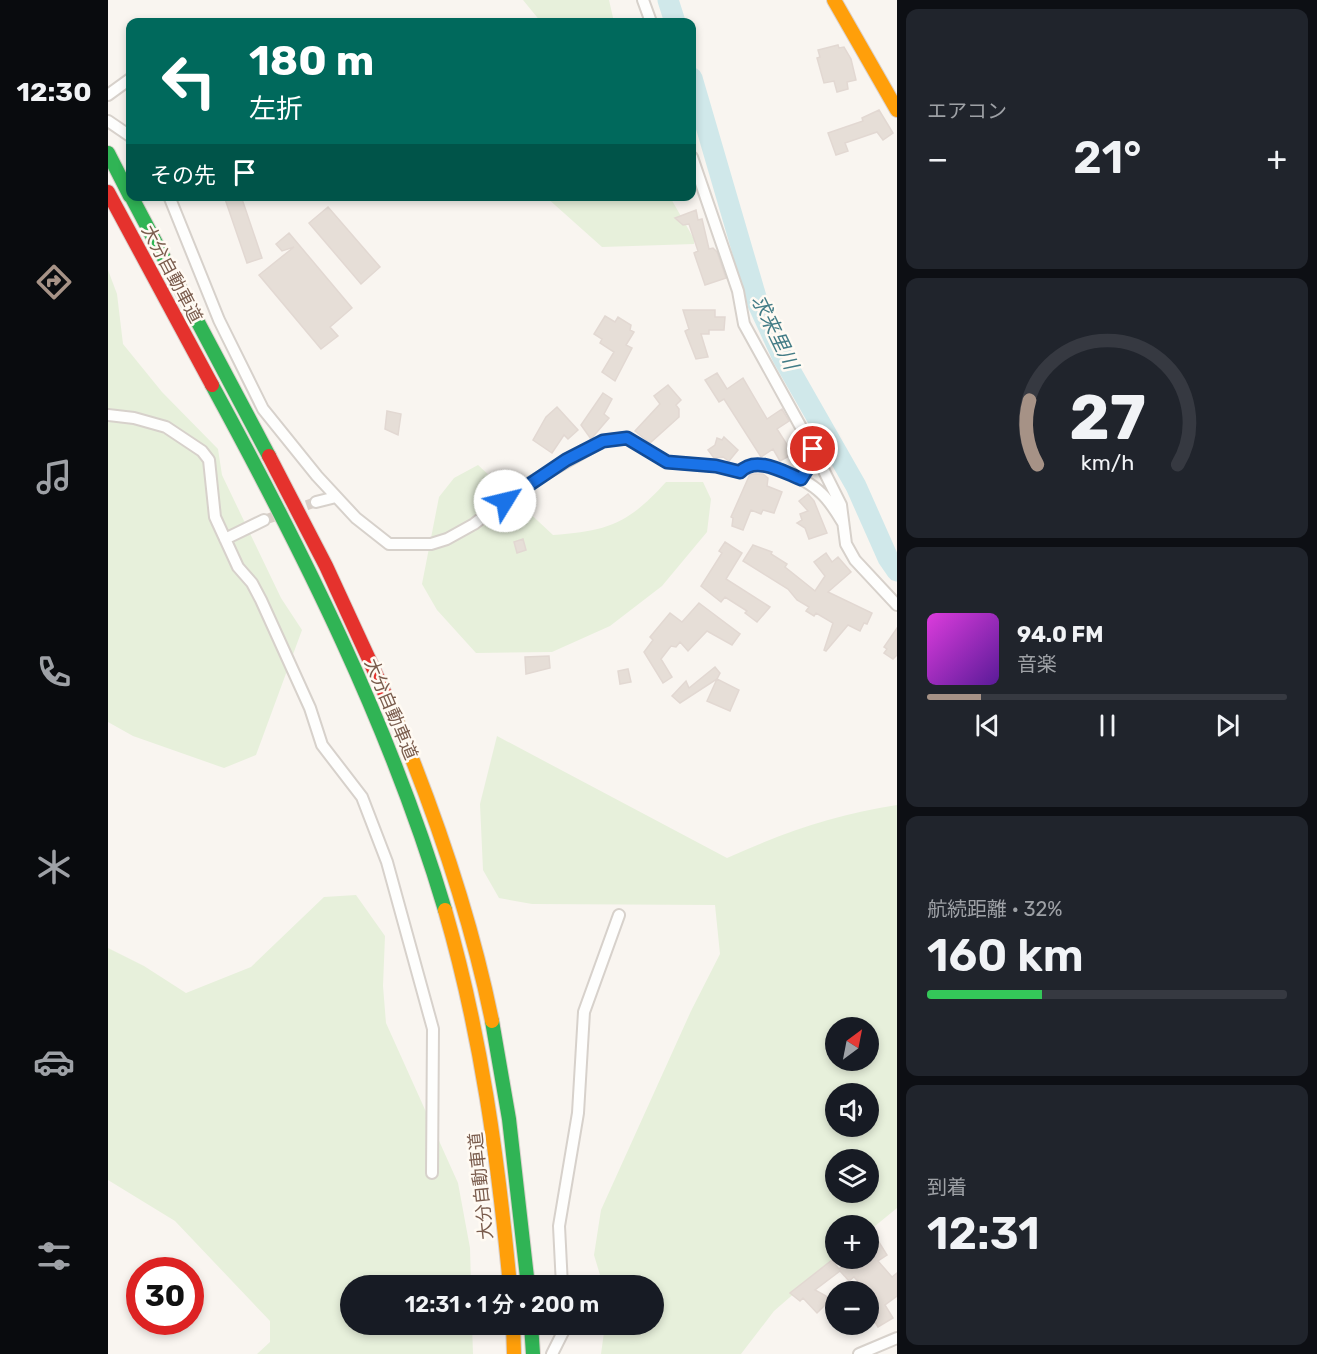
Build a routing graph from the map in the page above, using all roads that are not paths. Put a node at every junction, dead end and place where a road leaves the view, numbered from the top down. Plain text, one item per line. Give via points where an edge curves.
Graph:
1 (643, 0) edge
2 (834, 0) edge
3 (650, 18) edge
4 (126, 82) edge
5 (108, 95) edge
6 (897, 110) edge
7 (108, 121) edge
8 (126, 133) edge
9 (108, 153) edge
10 (696, 169) edge
11 (126, 188) edge
12 (108, 192) edge
13 (133, 201) edge
14 (171, 201) edge
15 (108, 415) edge
16 (813, 449) junction
17 (801, 479) junction
18 (336, 497) junction
19 (316, 502) tunnel mouth
20 (264, 520) tunnel mouth
21 (843, 523) junction
22 (225, 539) junction
23 (897, 606) edge
24 (619, 915) dead end
25 (432, 1173) dead end
26 (509, 1275) edge
27 (527, 1275) edge
28 (561, 1275) edge
29 (513, 1335) edge
30 (531, 1335) edge
31 (562, 1335) edge
32 (897, 1338) edge
33 (863, 1353) edge
34 (514, 1354) edge
35 (532, 1354) edge
36 (552, 1354) edge

1 - 3 street
2 - 6 main road
4 - 5 street
7 - 8 street
9 - 11 main road, 大分自動車道
10 - 16 street via 738,291 744,324
12 - 26 main road, 大分自動車道 via 329,610 396,766 438,888 474,1025 490,1111
13 - 27 main road, 大分自動車道 via 345,602 413,758 457,884 493,1023 519,1186
14 - 18 street via 219,320 263,409
15 - 22 street via 166,427 201,451 209,460 215,517
16 - 17 street via 813,460
16 - 21 street via 842,505
17 - 18 street via 759,464 746,466 740,472 667,462 627,438 603,441 519,489 474,524 430,544 389,544
17 - 21 street via 820,492
18 - 19 street
20 - 22 street
21 - 23 street via 846,544 855,560
22 - 25 street via 238,567 261,600 310,708 322,745 362,797 387,862 433,1029
24 - 28 street via 584,1012 578,1113 558,1226
29 - 34 main road
30 - 35 main road
31 - 36 street
32 - 33 street

